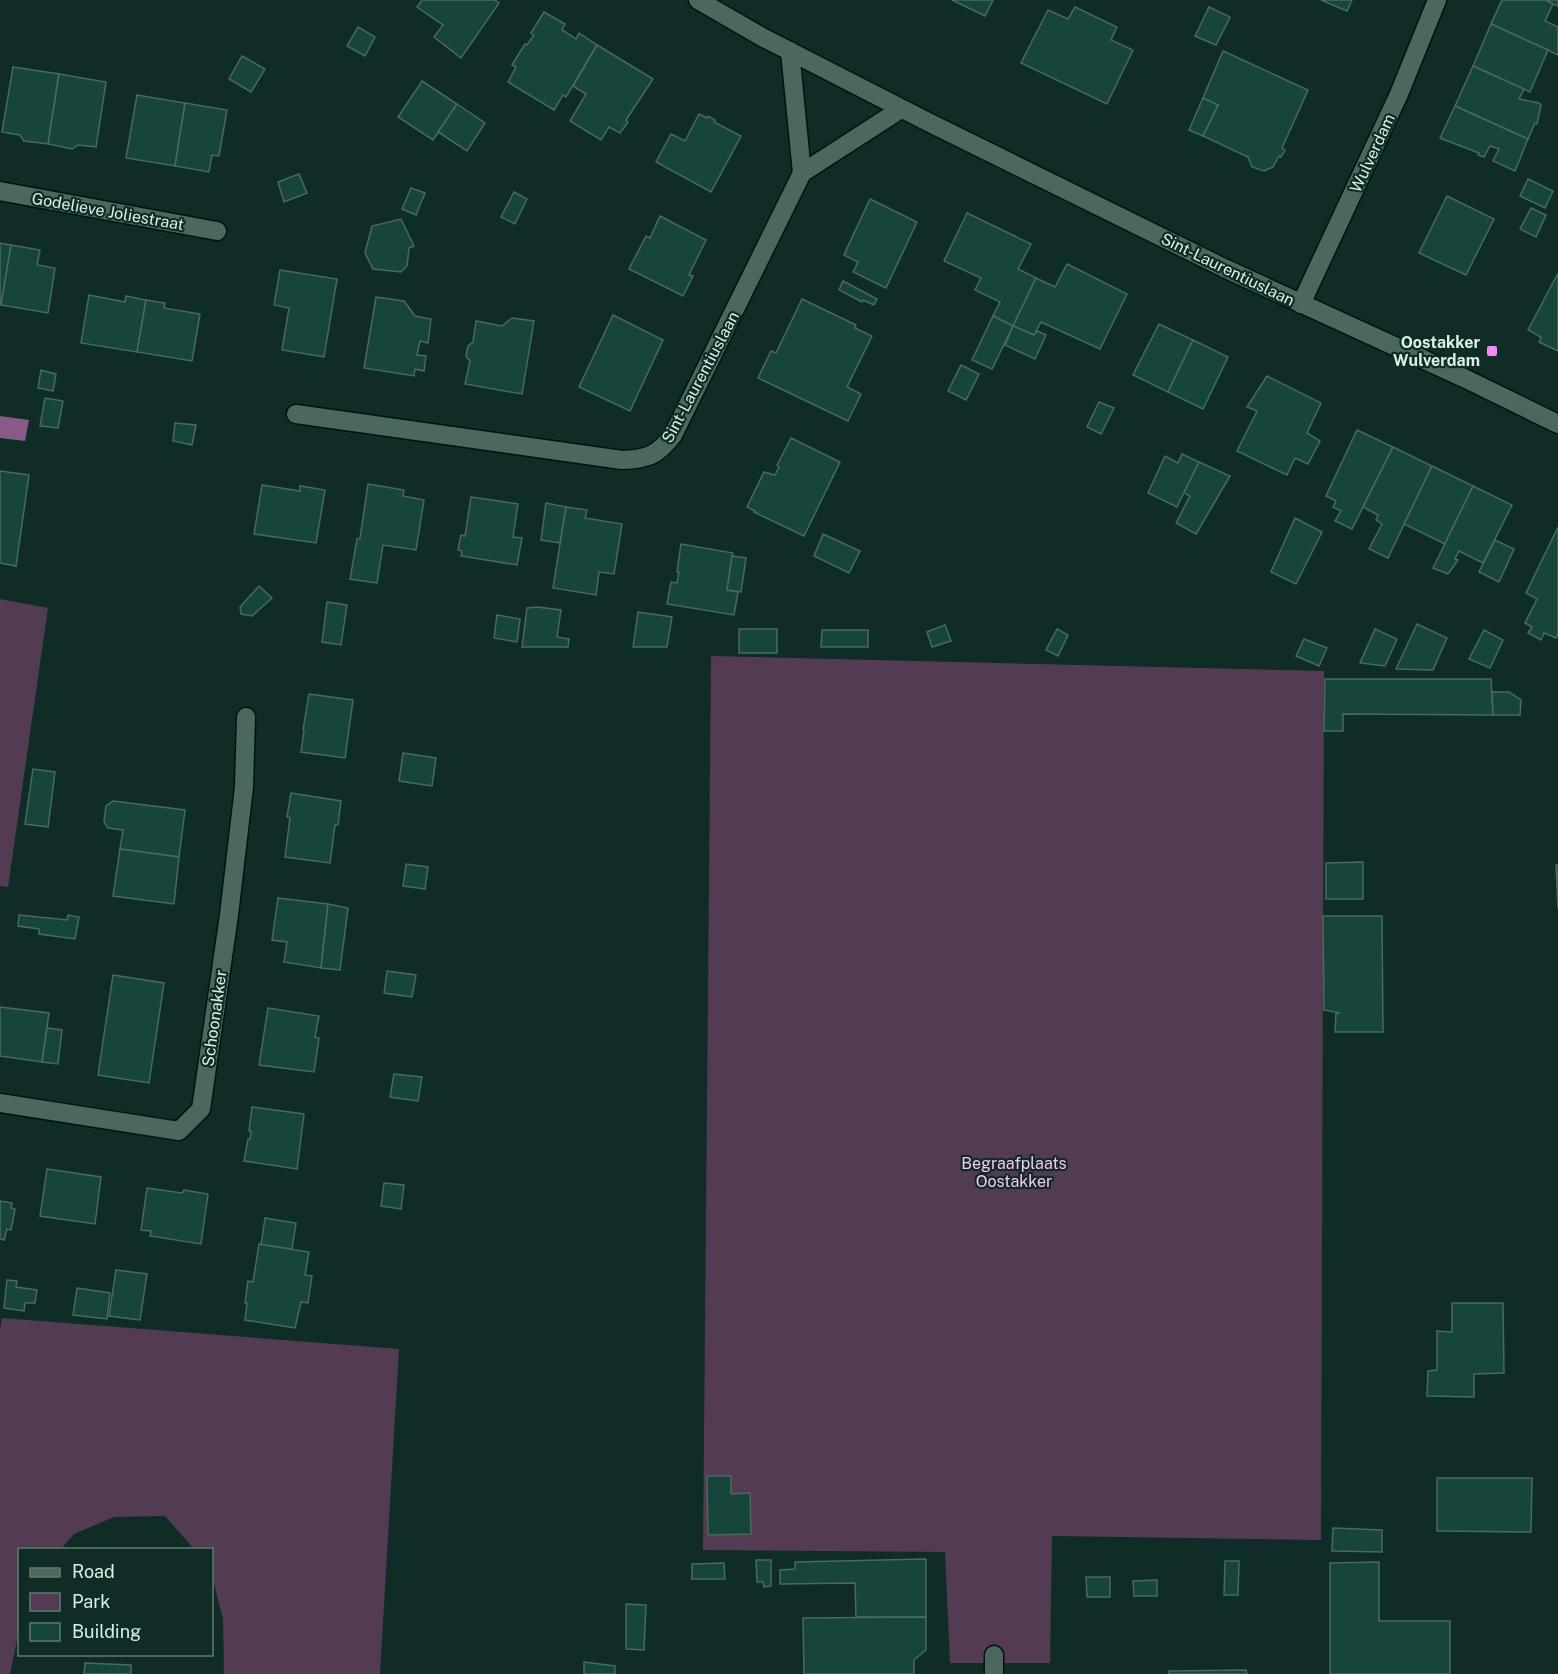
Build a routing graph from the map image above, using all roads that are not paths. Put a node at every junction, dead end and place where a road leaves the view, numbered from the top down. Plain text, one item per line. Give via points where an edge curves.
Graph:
1 (698, 0) edge
2 (1437, 0) edge
3 (790, 51) junction
4 (902, 108) junction
5 (802, 173) junction
6 (0, 192) edge
7 (217, 231) dead end
8 (1301, 304) junction
9 (296, 414) dead end
10 (1558, 424) edge
11 (246, 717) dead end
12 (0, 1103) edge
13 (994, 1655) dead end
14 (994, 1674) edge

1 - 3 street, Sint-Laurentiuslaan
2 - 8 street, Wulverdam via 1399,94
3 - 4 street, Sint-Laurentiuslaan
3 - 5 street
4 - 5 street
4 - 8 street, Sint-Laurentiuslaan
5 - 9 street, Sint-Laurentiuslaan via 673,435 663,448 644,459 622,460
6 - 7 street, Godelieve Joliestraat
8 - 10 street, Sint-Laurentiuslaan
11 - 12 street, Schoonakker via 244,787 201,1108 179,1131
13 - 14 street

